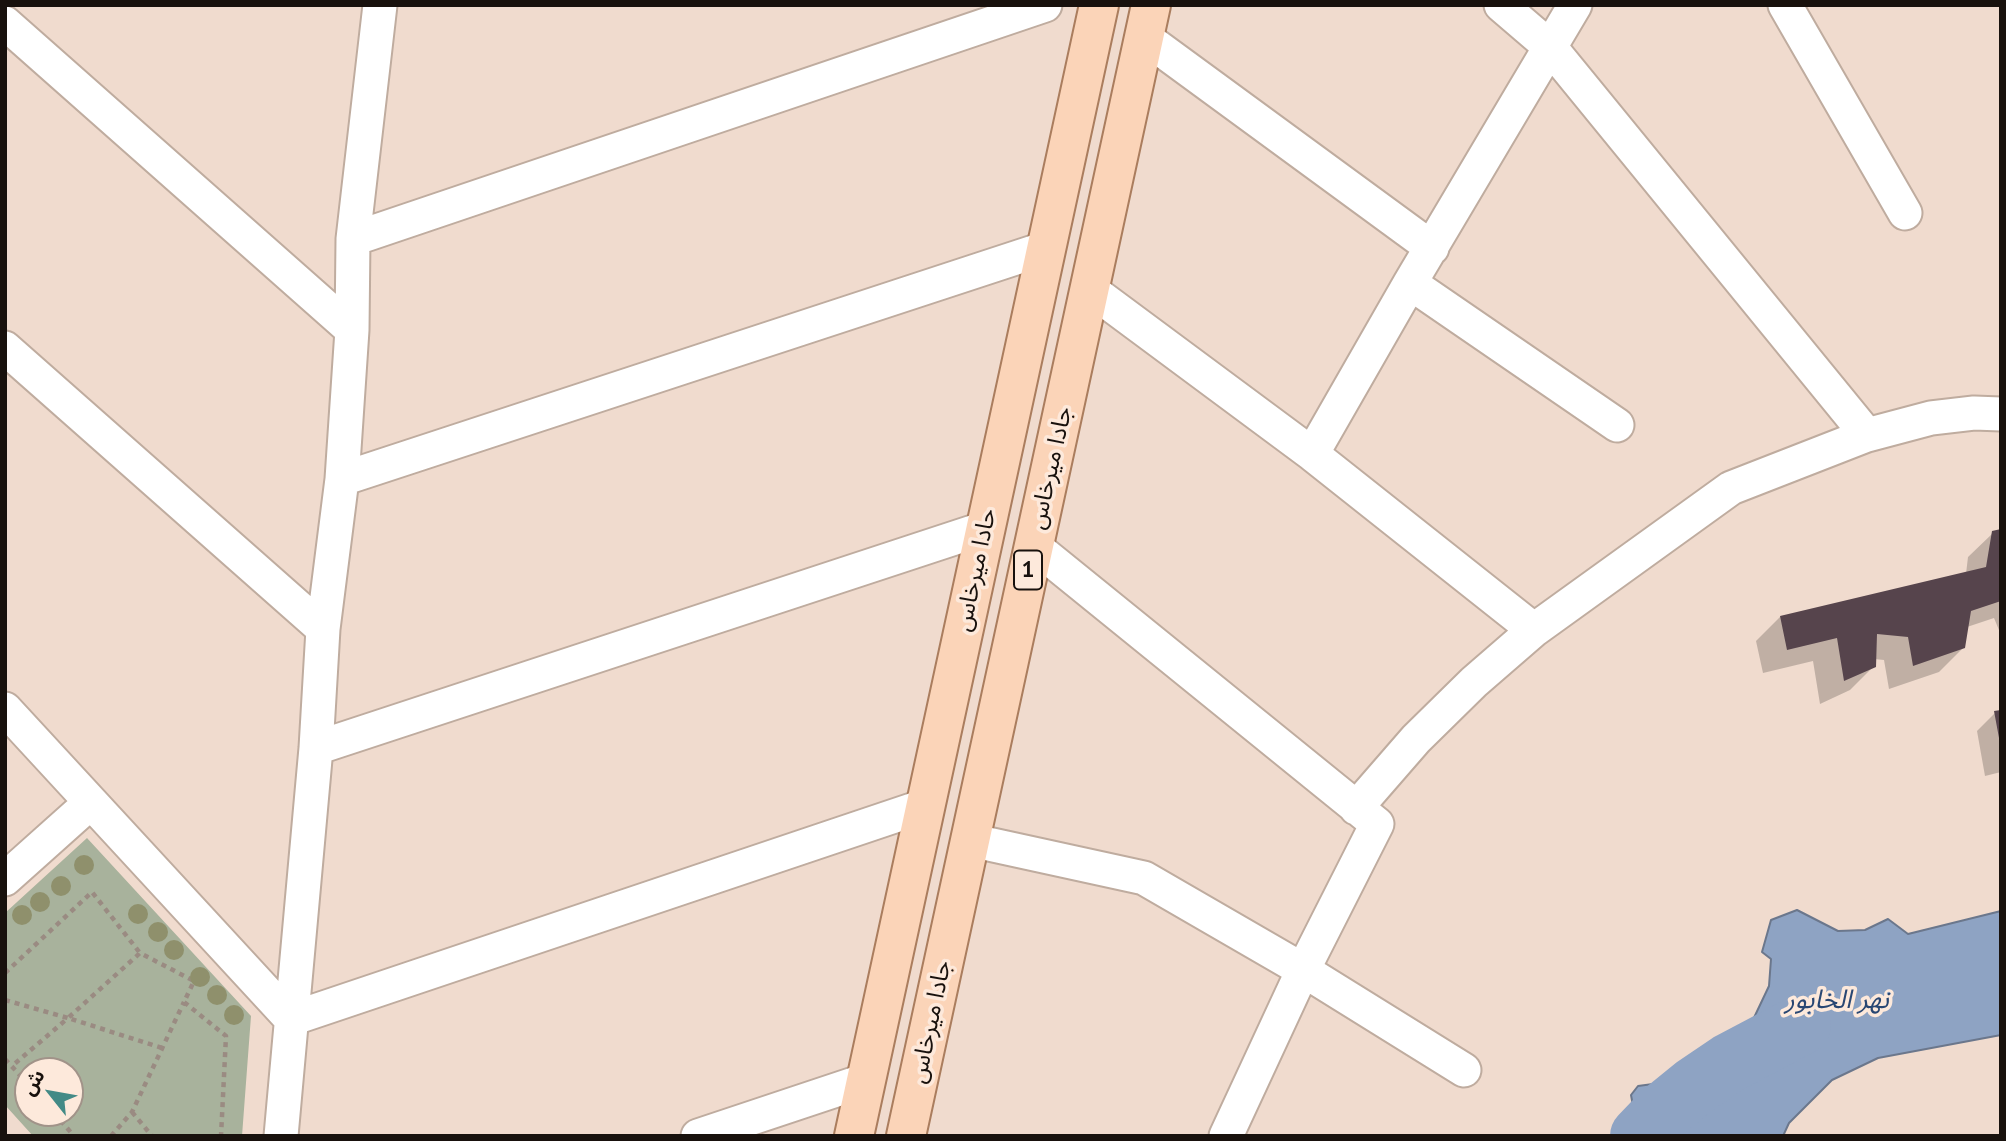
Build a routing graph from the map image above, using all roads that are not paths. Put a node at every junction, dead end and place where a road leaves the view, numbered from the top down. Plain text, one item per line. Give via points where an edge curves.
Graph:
1 (380, 5) edge
2 (1045, 5) edge
3 (1099, 5) edge
4 (1501, 5) edge
5 (1575, 5) edge
6 (1785, 5) edge
7 (1147, 21) edge
8 (5, 23) edge
9 (1550, 47) junction
10 (1905, 213) dead end
11 (353, 239) junction
12 (1046, 248) junction
13 (1432, 248) junction
14 (1410, 283) junction
15 (1091, 289) junction
16 (352, 330) junction
17 (5, 348) edge
18 (2001, 414) edge
19 (1617, 425) dead end
20 (1867, 435) junction
21 (1312, 454) junction
22 (342, 479) junction
23 (985, 528) junction
24 (1034, 546) junction
25 (323, 629) junction
26 (1534, 630) junction
27 (5, 709) edge
28 (316, 748) junction
29 (90, 803) junction
30 (924, 806) junction
31 (1356, 808) junction
32 (970, 840) junction
33 (5, 879) edge
34 (1303, 971) junction
35 (290, 1019) junction
36 (1464, 1070) dead end
37 (866, 1080) junction
38 (281, 1136) edge
39 (698, 1136) edge
40 (854, 1136) edge
41 (906, 1136) edge
42 (1226, 1136) edge

1 - 11 street
2 - 11 street
3 - 12 main road, حادا ميرخاس
4 - 9 street
5 - 9 street
6 - 10 street
7 - 13 street
7 - 15 main road, جادا ميرخاس / 1
8 - 16 street
9 - 13 street
9 - 20 street
11 - 16 street
12 - 22 street
12 - 23 main road, حادا ميرخاس
13 - 14 street
14 - 19 street
14 - 21 street
15 - 21 street
15 - 24 main road, جادا ميرخاس / 1
16 - 22 street
17 - 25 street
18 - 20 street via 1931,418
20 - 26 street via 1731,488
21 - 26 street
22 - 25 street
23 - 28 street
23 - 30 main road, حادا ميرخاس
24 - 31 street
24 - 32 main road, جادا ميرخاس / 1
25 - 28 street
26 - 31 street via 1416,739
27 - 29 street
28 - 35 street
29 - 33 street
29 - 35 street
30 - 35 street
30 - 37 main road, حادا ميرخاس
31 - 34 street via 1377,824
32 - 34 street via 1144,878
32 - 41 main road, جادا ميرخاس / 1
34 - 36 street
34 - 42 street
35 - 38 street
37 - 39 street
37 - 40 main road, حادا ميرخاس

